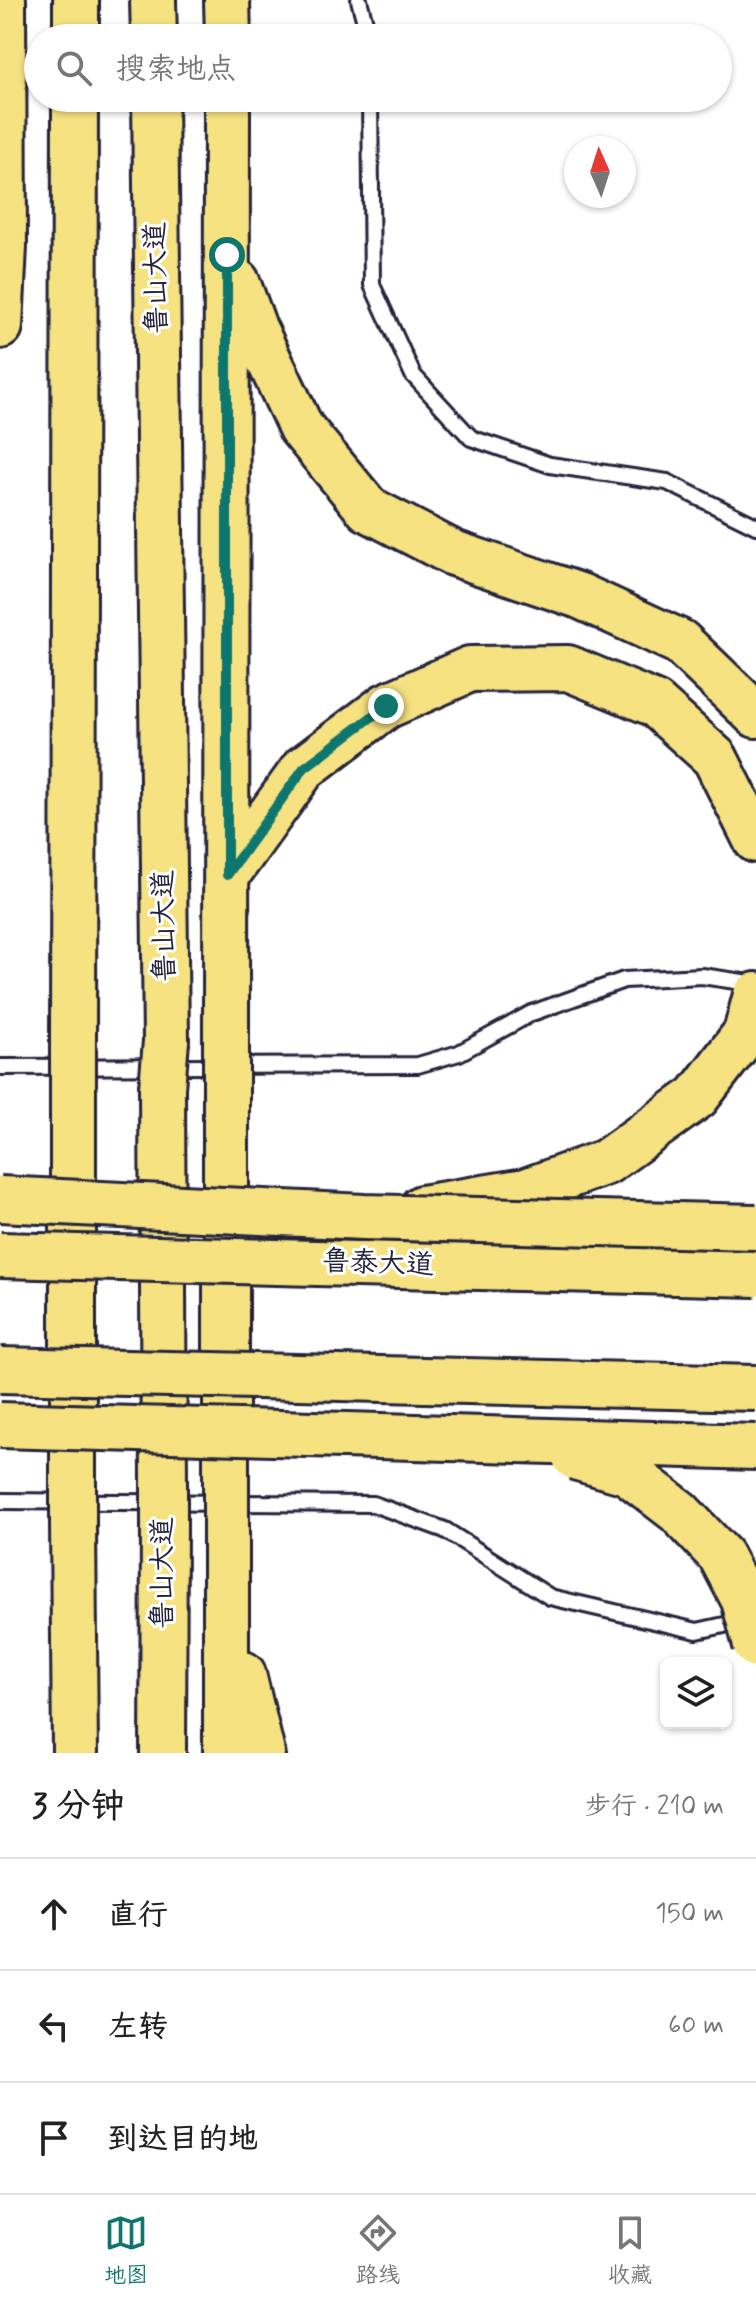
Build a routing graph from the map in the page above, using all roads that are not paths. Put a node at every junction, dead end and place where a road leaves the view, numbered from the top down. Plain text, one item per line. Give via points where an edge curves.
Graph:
1 (3, 0) edge
2 (76, 0) edge
3 (153, 0) edge
4 (227, 0) edge
5 (359, 0) edge
6 (76, 24) edge
7 (154, 24) edge
8 (228, 24) edge
9 (365, 24) edge
10 (75, 112) edge
11 (155, 112) edge
12 (227, 112) edge
13 (370, 112) edge
14 (2, 253) edge
15 (227, 255) junction
16 (0, 326) edge
17 (756, 526) edge
18 (756, 715) edge
19 (756, 840) edge
20 (227, 875) junction
21 (756, 984) edge
22 (756, 995) edge
23 (0, 1067) edge
24 (0, 1199) edge
25 (364, 1217) junction
26 (756, 1227) edge
27 (0, 1255) edge
28 (756, 1274) edge
29 (0, 1370) edge
30 (756, 1388) edge
31 (0, 1425) edge
32 (518, 1440) junction
33 (756, 1447) edge
34 (0, 1501) edge
35 (226, 1601) junction
36 (756, 1618) edge
37 (756, 1645) edge
38 (75, 1753) edge
39 (163, 1753) edge
40 (226, 1753) edge
41 (262, 1753) edge

1 - 14 main road
2 - 6 main road
3 - 7 main road
4 - 8 main road
5 - 9 lane
10 - 38 main road, bridge
11 - 39 main road, 鲁山大道, bridge via 166,1041
12 - 15 main road
13 - 17 lane via 372,285 413,375 471,438 550,465 667,482
14 - 16 main road
15 - 18 main road via 301,428 368,509 453,553 580,596 680,642
15 - 20 main road
19 - 20 main road via 715,758 655,704 568,668 470,669 386,706 304,768
20 - 35 main road, bridge
21 - 23 lane via 702,976 624,980 532,1013 459,1053 418,1065
22 - 25 main road, bridge via 746,1033 697,1097 606,1162 526,1191
24 - 25 main road, bridge
25 - 26 main road, bridge
27 - 28 main road, 鲁泰大道, bridge
29 - 30 main road, bridge
31 - 32 main road, bridge
32 - 33 main road, bridge
32 - 37 main road, bridge via 627,1472 679,1512 721,1556 744,1600
34 - 36 lane via 373,1504 445,1530 550,1597 697,1631
35 - 40 main road
35 - 41 main road

